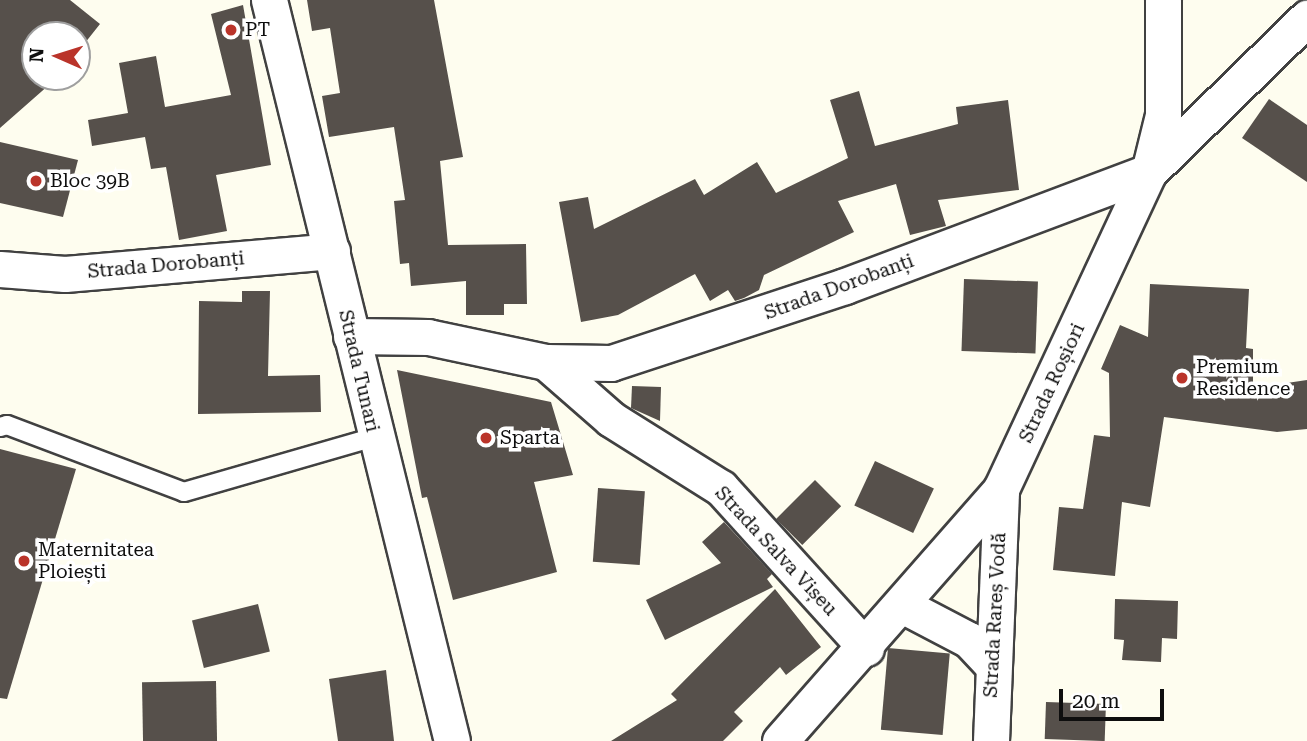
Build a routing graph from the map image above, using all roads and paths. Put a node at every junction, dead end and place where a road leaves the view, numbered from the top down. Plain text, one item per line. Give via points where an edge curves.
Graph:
1 (269, 0) edge
2 (1163, 0) edge
3 (1307, 18) edge
4 (1149, 172) junction
5 (332, 251) junction
6 (0, 269) edge
7 (351, 336) junction
8 (545, 362) junction
9 (0, 427) edge
10 (374, 437) junction
11 (1001, 489) junction
12 (902, 606) junction
13 (866, 648) junction
14 (992, 665) junction
15 (452, 741) edge
16 (780, 741) edge
17 (991, 741) edge

1 - 5 street, Strada Tunari
2 - 4 street via 1163,115
3 - 4 street, Strada Roșiori
4 - 8 street, Strada Dorobanți via 648,355 581,365
4 - 11 street, Strada Roșiori
5 - 6 street, Strada Dorobanți via 65,274
5 - 7 street, Strada Tunari
7 - 8 street, Strada Dorobanți via 428,337
7 - 10 street, Strada Tunari
8 - 13 street, Strada Salva Vișeu via 622,427 721,488
9 - 10 lane via 6,425 184,492
10 - 15 street, Strada Tunari
11 - 12 street, Strada Roșiori
11 - 14 street, Strada Rareș Vodă
12 - 13 street, Strada Roșiori
12 - 14 street via 969,640
13 - 16 street, Strada Roșiori
14 - 17 street, Strada Rareș Vodă

